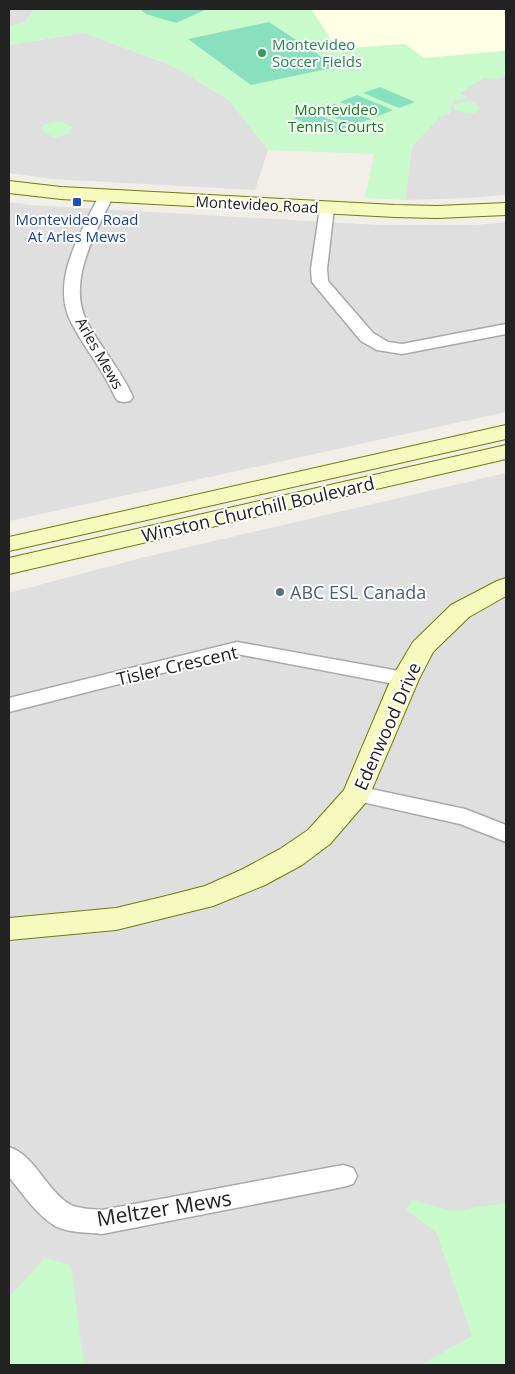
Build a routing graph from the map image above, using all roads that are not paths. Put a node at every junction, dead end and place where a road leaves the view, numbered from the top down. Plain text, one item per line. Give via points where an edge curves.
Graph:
1 (9, 187) edge
2 (106, 196) junction
3 (328, 208) junction
4 (506, 209) edge
5 (506, 329) edge
6 (124, 397) dead end
7 (506, 432) edge
8 (506, 452) edge
9 (9, 544) edge
10 (9, 566) edge
11 (506, 586) edge
12 (405, 679) junction
13 (9, 704) edge
14 (357, 794) junction
15 (506, 834) edge
16 (9, 929) edge
17 (9, 1158) edge
18 (343, 1176) dead end

1 - 2 street, Montevideo Road
2 - 3 street, Montevideo Road
2 - 6 street, Arles Mews via 78,256 72,281 73,300 78,320 107,362
3 - 4 street, Montevideo Road via 437,212
3 - 5 street via 320,282 367,337 383,346 420,347
7 - 9 street, Winston Churchill Boulevard
8 - 10 street, Winston Churchill Boulevard
11 - 12 street, Edenwood Drive via 460,611 422,648
12 - 13 street, Tisler Crescent via 237,648
12 - 14 street, Edenwood Drive
14 - 15 street via 465,817
14 - 16 street, Edenwood Drive via 319,837 291,857 213,895 116,919
17 - 18 street, Meltzer Mews via 45,1200 65,1217 102,1222

